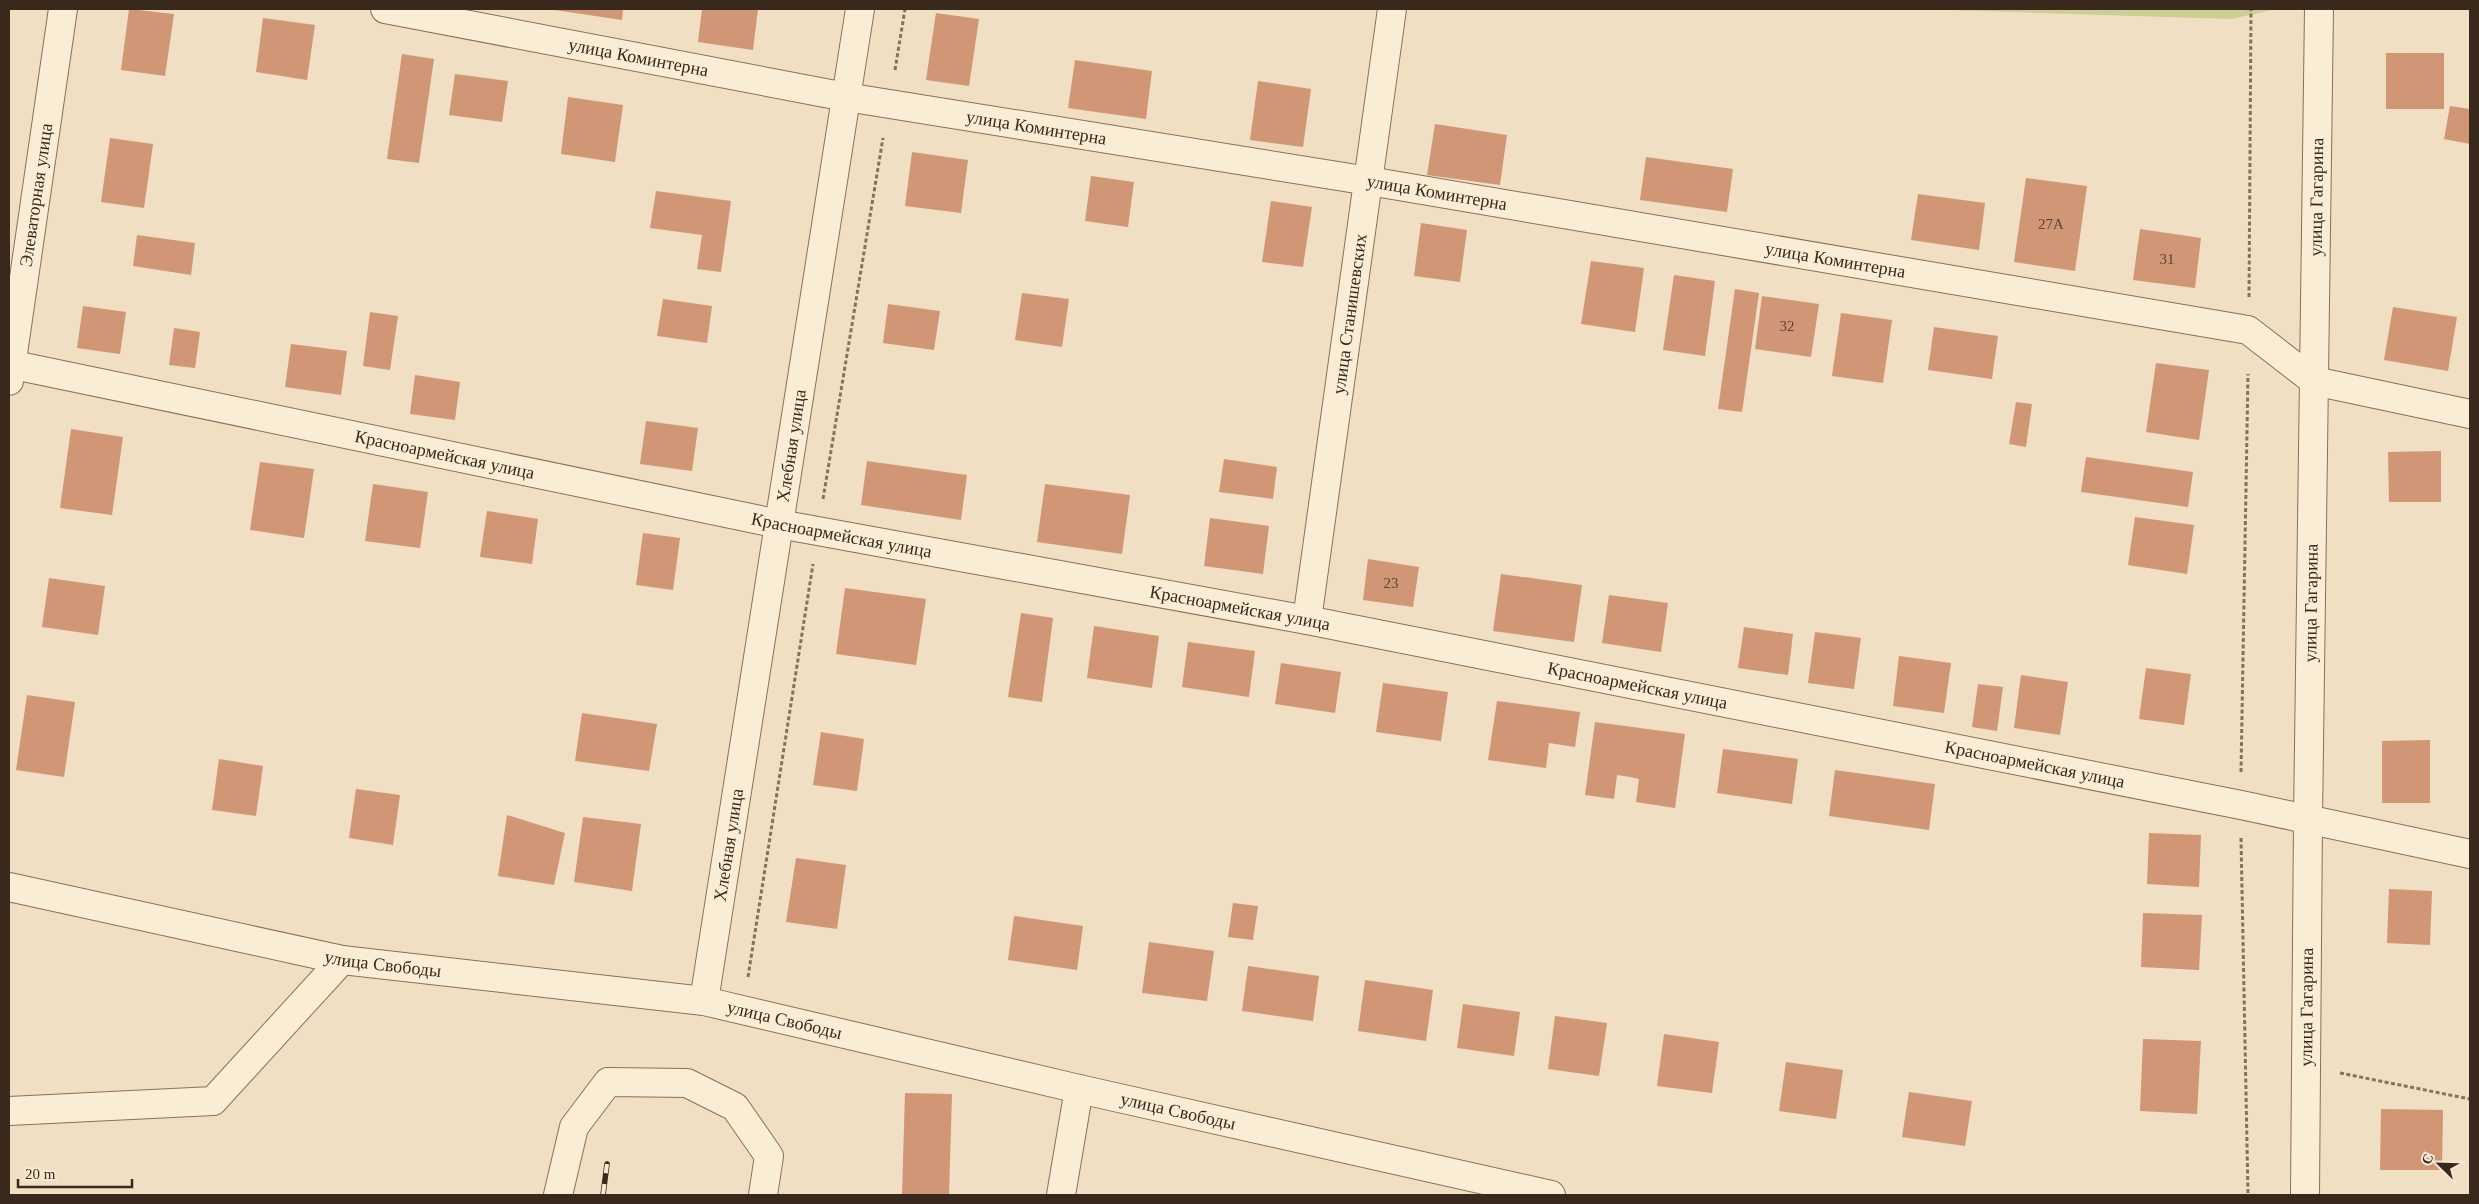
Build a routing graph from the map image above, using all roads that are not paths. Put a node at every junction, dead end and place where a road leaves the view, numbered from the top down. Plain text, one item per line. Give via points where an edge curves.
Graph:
1 (63, 9) edge
2 (385, 9) edge
3 (860, 9) edge
4 (1392, 9) edge
5 (2319, 9) edge
6 (846, 97) junction
7 (1369, 181) junction
8 (10, 370) edge
9 (2314, 381) junction
10 (2470, 414) edge
11 (779, 524) junction
12 (1307, 620) junction
13 (2308, 819) junction
14 (2470, 854) edge
15 (9, 887) edge
16 (342, 960) junction
17 (704, 1001) junction
18 (1079, 1089) junction
19 (9, 1111) edge
20 (769, 1156) junction
21 (558, 1195) edge
22 (763, 1195) edge
23 (783, 1195) edge
24 (1062, 1195) edge
25 (1551, 1195) edge
26 (2305, 1195) edge

1 - 8 street, Элеваторная улица
2 - 6 street, улица Коминтерна
3 - 6 street, Хлебная улица
4 - 7 street, улица Станишевских
5 - 9 street, улица Гагарина
6 - 7 street, улица Коминтерна
6 - 11 street, Хлебная улица
7 - 9 street, улица Коминтерна via 2248,330
7 - 12 street, улица Станишевских
8 - 11 street, Красноармейская улица
9 - 10 street, улица Коминтерна
9 - 13 street, улица Гагарина
11 - 12 street, Красноармейская улица
11 - 17 street, Хлебная улица
12 - 13 street, Красноармейская улица
13 - 14 street, Красноармейская улица
13 - 26 street, улица Гагарина
15 - 16 street, улица Свободы
16 - 17 street, улица Свободы
16 - 19 street via 213,1101
17 - 18 street, улица Свободы
18 - 24 street
18 - 25 street, улица Свободы
20 - 21 street via 735,1107 687,1083 608,1082 574,1127
20 - 22 street
20 - 23 street

